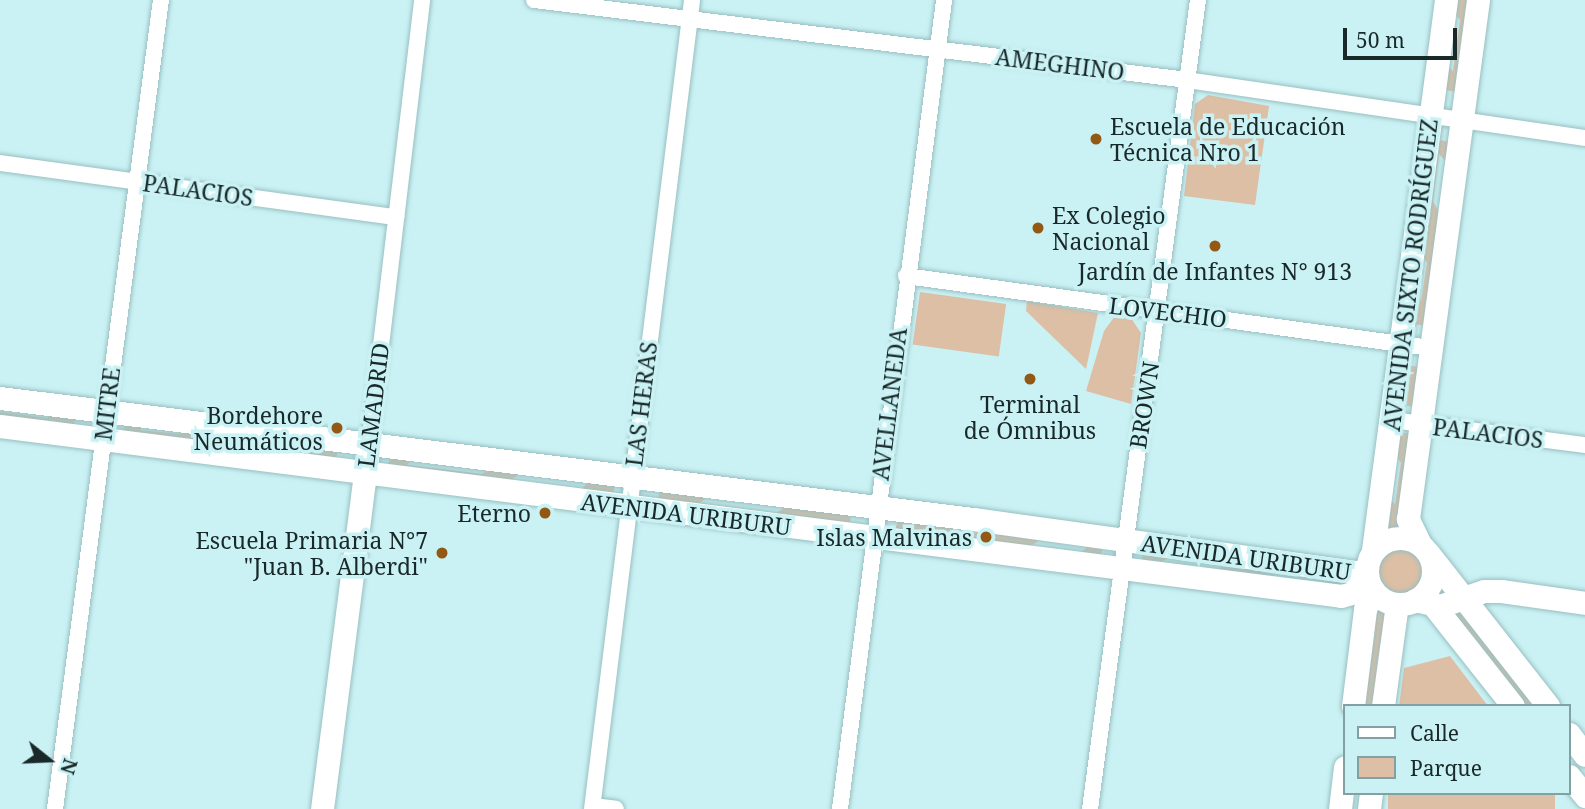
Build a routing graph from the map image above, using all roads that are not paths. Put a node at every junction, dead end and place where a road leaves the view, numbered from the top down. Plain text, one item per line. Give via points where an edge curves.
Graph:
1 (161, 0) edge
2 (422, 0) edge
3 (534, 0) edge
4 (692, 0) edge
5 (944, 0) edge
6 (1198, 0) edge
7 (1446, 0) edge
8 (1478, 0) edge
9 (689, 20) junction
10 (937, 49) junction
11 (1187, 80) junction
12 (1430, 116) junction
13 (1461, 121) junction
14 (1585, 138) edge
15 (0, 163) edge
16 (136, 182) junction
17 (396, 217) junction
18 (906, 276) junction
19 (1159, 311) junction
20 (1400, 342) junction
21 (1430, 348) junction
22 (0, 398) edge
23 (106, 412) junction
24 (1392, 420) junction
25 (1421, 424) junction
26 (0, 425) edge
27 (103, 440) junction
28 (1585, 445) edge
29 (369, 446) junction
30 (365, 474) junction
31 (632, 477) junction
32 (628, 506) junction
33 (876, 507) junction
34 (872, 537) junction
35 (1124, 541) junction
36 (1423, 547) junction
37 (1373, 550) junction
38 (1122, 569) junction
39 (1370, 584) junction
40 (1466, 598) junction
41 (1416, 603) junction
42 (1585, 603) edge
43 (1353, 704) edge
44 (1384, 704) edge
45 (1512, 704) edge
46 (1546, 704) edge
47 (1571, 737) edge
48 (1585, 755) edge
49 (1344, 775) edge
50 (1571, 778) edge
51 (1585, 796) edge
52 (592, 808) edge
53 (55, 809) edge
54 (322, 809) edge
55 (616, 809) edge
56 (840, 809) edge
57 (1090, 809) edge
58 (1340, 809) edge

1 - 16 street, MITRE
2 - 17 street, LAMADRID
3 - 9 street, AMEGHINO
4 - 9 street, LAS HERAS
5 - 10 street, AVELLANEDA
6 - 11 street, BROWN
7 - 12 main road, AVENIDA SIXTO RODRÍGUEZ
8 - 13 main road, AVENIDA SIXTO RODRÍGUEZ
9 - 10 street, AMEGHINO
9 - 31 street, LAS HERAS
10 - 11 street, AMEGHINO
10 - 18 street, AVELLANEDA
11 - 12 street, AMEGHINO
11 - 19 street, BROWN
12 - 13 street, AMEGHINO
12 - 20 main road, AVENIDA SIXTO RODRÍGUEZ
13 - 14 street, AMEGHINO
13 - 21 main road, AVENIDA SIXTO RODRÍGUEZ
15 - 16 street, PALACIOS
16 - 17 street, PALACIOS
16 - 23 street, MITRE
17 - 29 street, LAMADRID
18 - 19 street, LOVECHIO
18 - 33 street, AVELLANEDA
19 - 20 street, LOVECHIO
19 - 35 street, BROWN
20 - 21 street, LOVECHIO
20 - 24 main road, AVENIDA SIXTO RODRÍGUEZ
21 - 25 main road, AVENIDA SIXTO RODRÍGUEZ
22 - 23 main road, AVENIDA URIBURU
23 - 27 street, MITRE
23 - 29 main road, AVENIDA URIBURU
24 - 25 street, PALACIOS
24 - 37 main road, AVENIDA SIXTO RODRÍGUEZ
25 - 28 street, PALACIOS
25 - 36 main road, AVENIDA SIXTO RODRÍGUEZ via 1408,519
26 - 27 main road, AVENIDA URIBURU
27 - 30 main road, AVENIDA URIBURU
27 - 53 street, MITRE
29 - 30 main road, LAMADRID
29 - 31 main road, AVENIDA URIBURU
30 - 32 main road, AVENIDA URIBURU
30 - 54 main road, LAMADRID
31 - 32 street, LAS HERAS
31 - 33 main road, AVENIDA URIBURU
32 - 34 main road, AVENIDA URIBURU
32 - 52 street, LAS HERAS
33 - 34 street, AVELLANEDA
33 - 35 main road, AVENIDA URIBURU
34 - 38 main road, AVENIDA URIBURU
34 - 56 street, AVELLANEDA
35 - 38 street, BROWN
35 - 39 main road, AVENIDA URIBURU
36 - 37 main road via 1391,538
36 - 40 main road
36 - 41 main road via 1432,578
37 - 39 main road
38 - 39 main road, AVENIDA URIBURU via 1341,596
38 - 57 street, BROWN
39 - 41 main road
39 - 43 main road
40 - 41 main road
40 - 42 main road via 1501,591
40 - 46 main road
41 - 44 main road
41 - 45 main road
47 - 48 main road
49 - 58 main road
50 - 51 main road
52 - 55 street

